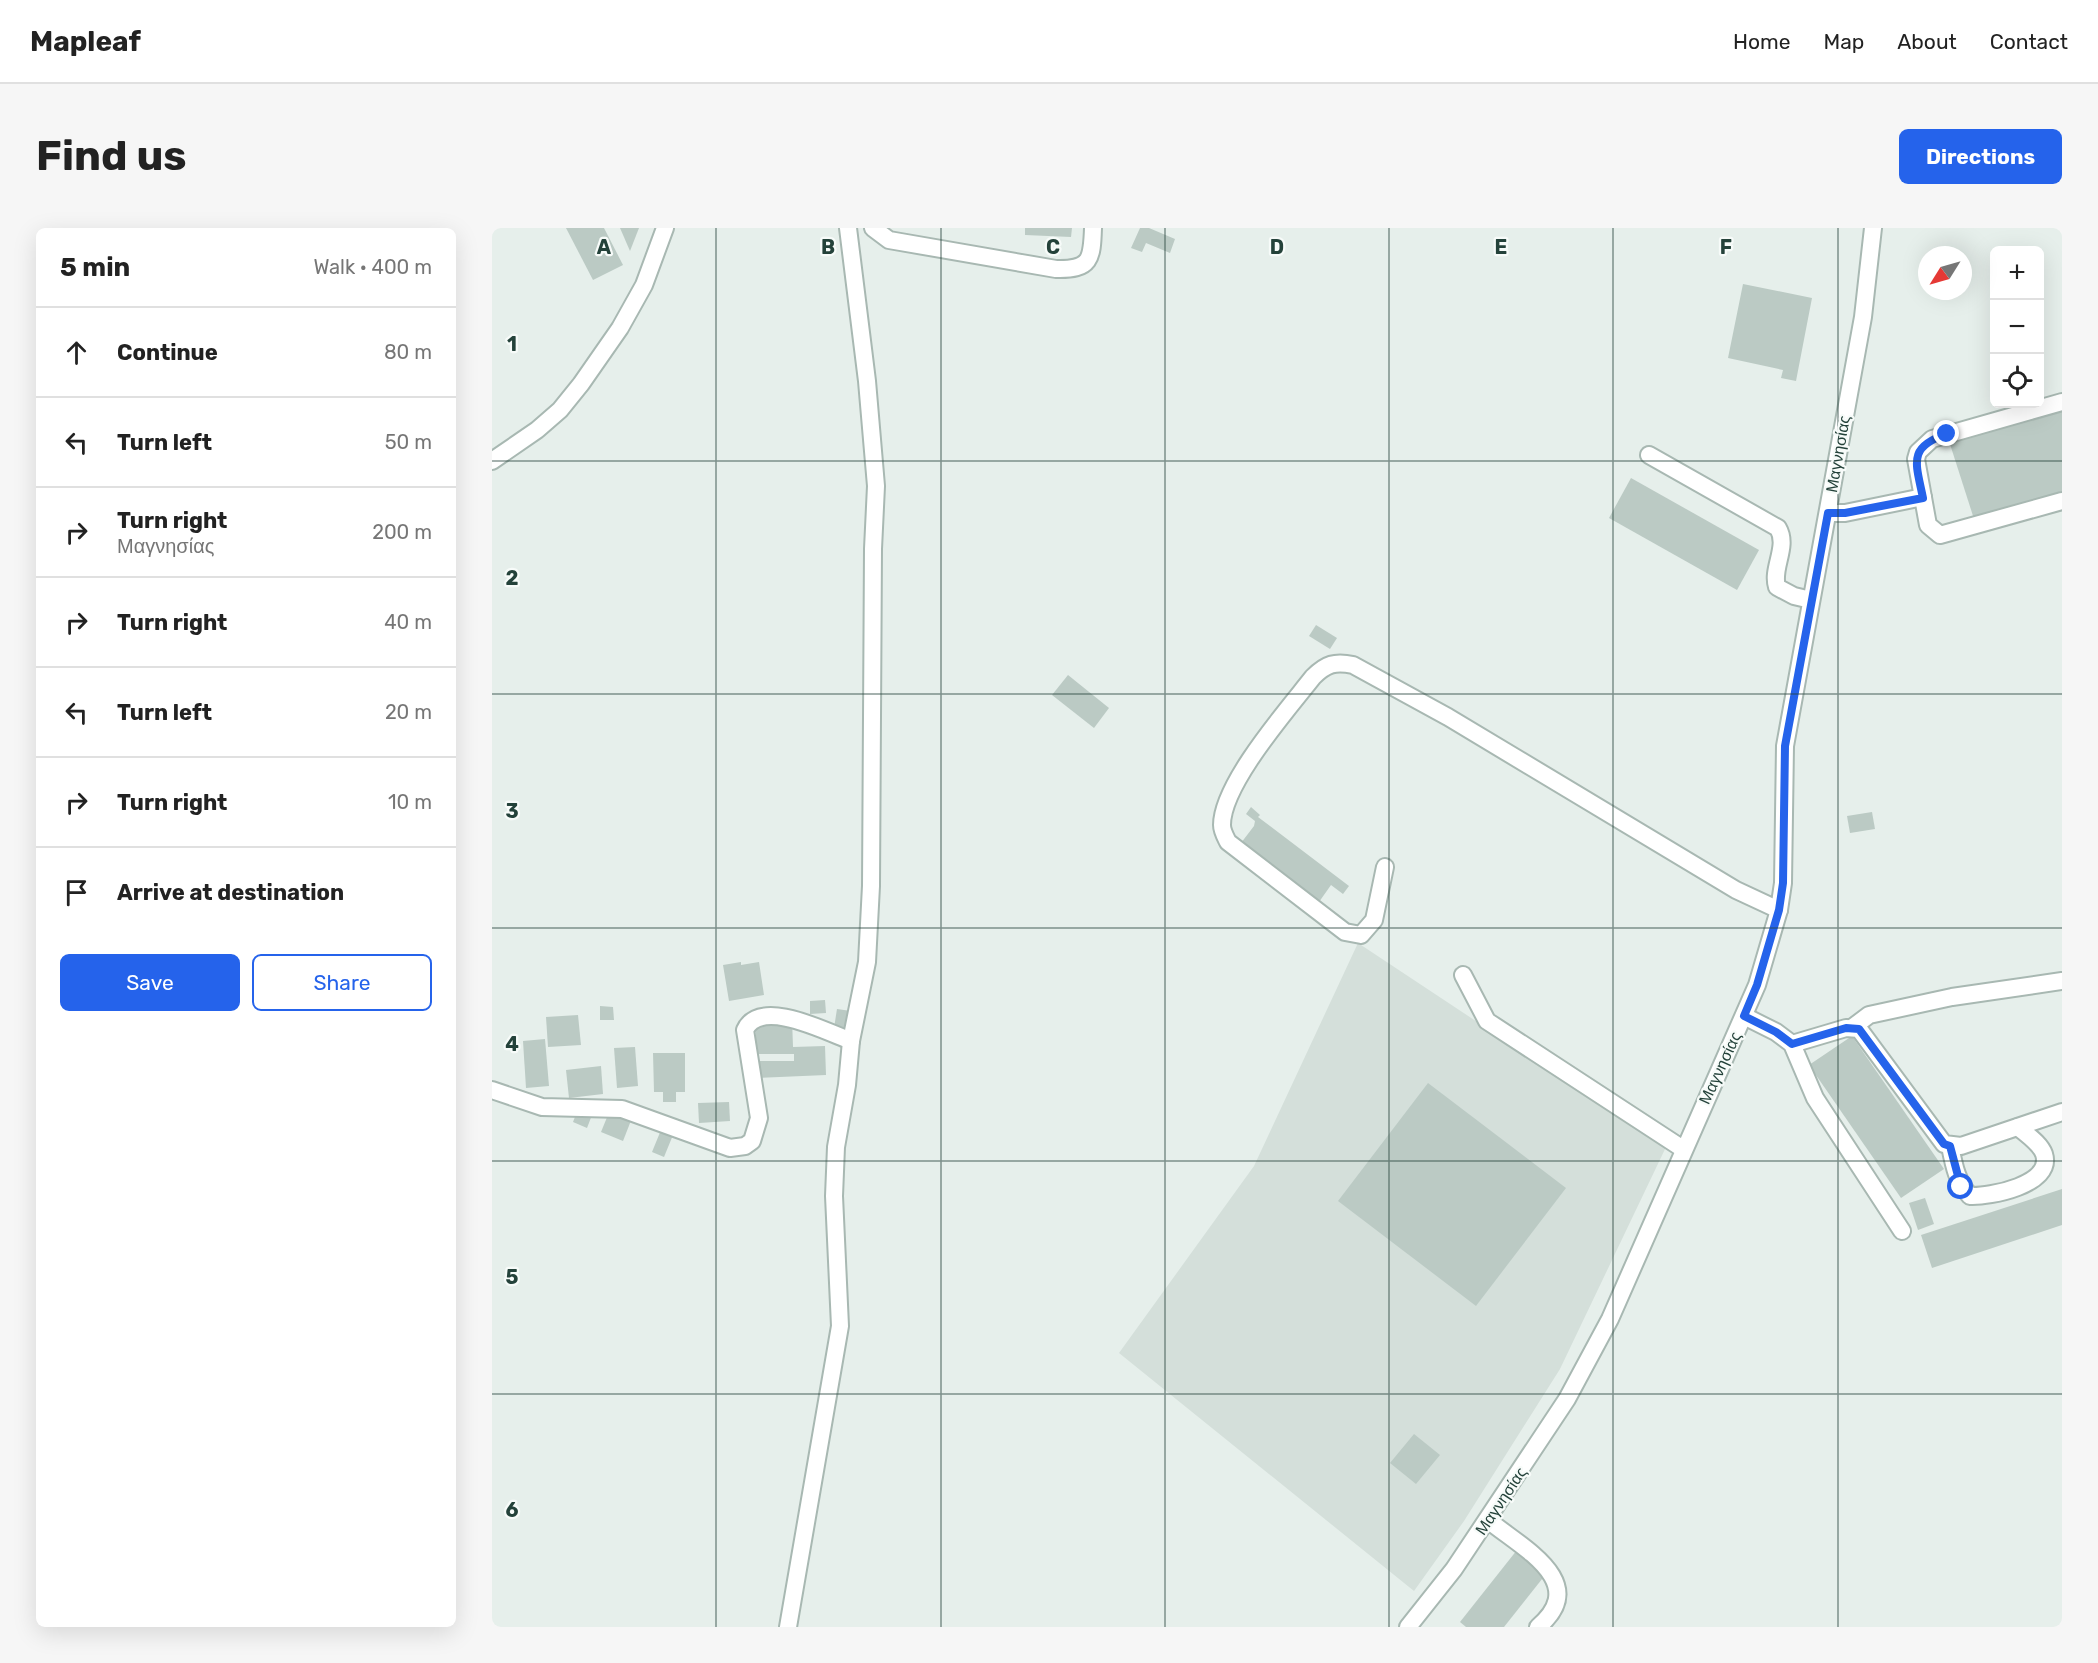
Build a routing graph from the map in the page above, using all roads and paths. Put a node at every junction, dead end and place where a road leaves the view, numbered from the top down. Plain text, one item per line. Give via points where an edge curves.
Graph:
1 (664, 228) edge
2 (848, 228) edge
3 (873, 228) edge
4 (1093, 228) edge
5 (1873, 228) edge
6 (2062, 402) edge
7 (1649, 455) dead end
8 (492, 461) edge
9 (1923, 498) junction
10 (2062, 501) edge
11 (1828, 513) junction
12 (1811, 600) junction
13 (1385, 867) dead end
14 (1779, 910) junction
15 (1462, 975) dead end
16 (2062, 981) edge
17 (1744, 1016) junction
18 (1853, 1027) junction
19 (851, 1041) junction
20 (1792, 1044) junction
21 (492, 1090) edge
22 (2062, 1112) edge
23 (2018, 1127) junction
24 (1950, 1146) junction
25 (1683, 1149) junction
26 (1902, 1231) dead end
27 (1488, 1520) junction
28 (789, 1627) edge
29 (1408, 1627) edge
30 (1538, 1627) edge

1 - 8 street via 644,285 581,384 537,430
2 - 19 street via 876,486 871,886 867,962
3 - 4 street via 889,240 1072,270 1083,266 1092,254
5 - 11 street, Μαγνησίας via 1863,317
6 - 9 street via 1932,439 1916,459
7 - 12 street via 1778,528 1782,539 1775,580 1778,587 1782,592
9 - 10 street via 1928,525 1940,535
9 - 11 street
11 - 12 street, Μαγνησίας
12 - 14 street, Μαγνησίας via 1785,746 1783,883
13 - 14 street via 1374,920 1361,936 1356,936 1228,842 1224,834 1226,807 1250,760 1313,677 1323,667 1338,662 1353,665 1448,717 1736,890
14 - 17 street, Μαγνησίας
15 - 25 street via 1487,1021
16 - 18 street via 1952,997 1869,1015
17 - 20 street
17 - 25 street, Μαγνησίας
18 - 20 street
18 - 24 street via 1859,1029 1944,1144
19 - 21 street via 791,1017 753,1019 748,1023 745,1030 759,1118 753,1142 738,1148 710,1142 622,1108 542,1107
19 - 28 street via 836,1147 834,1196 840,1326
20 - 26 street via 1815,1098
22 - 23 street
23 - 24 street
23 - 24 street via 2036,1142 2045,1161 2041,1171 2027,1184 2009,1190 1970,1196 1961,1187
25 - 27 street, Μαγνησίας via 1604,1329 1567,1399
27 - 29 street, Μαγνησίας
27 - 30 street via 1547,1569 1558,1584 1553,1612

